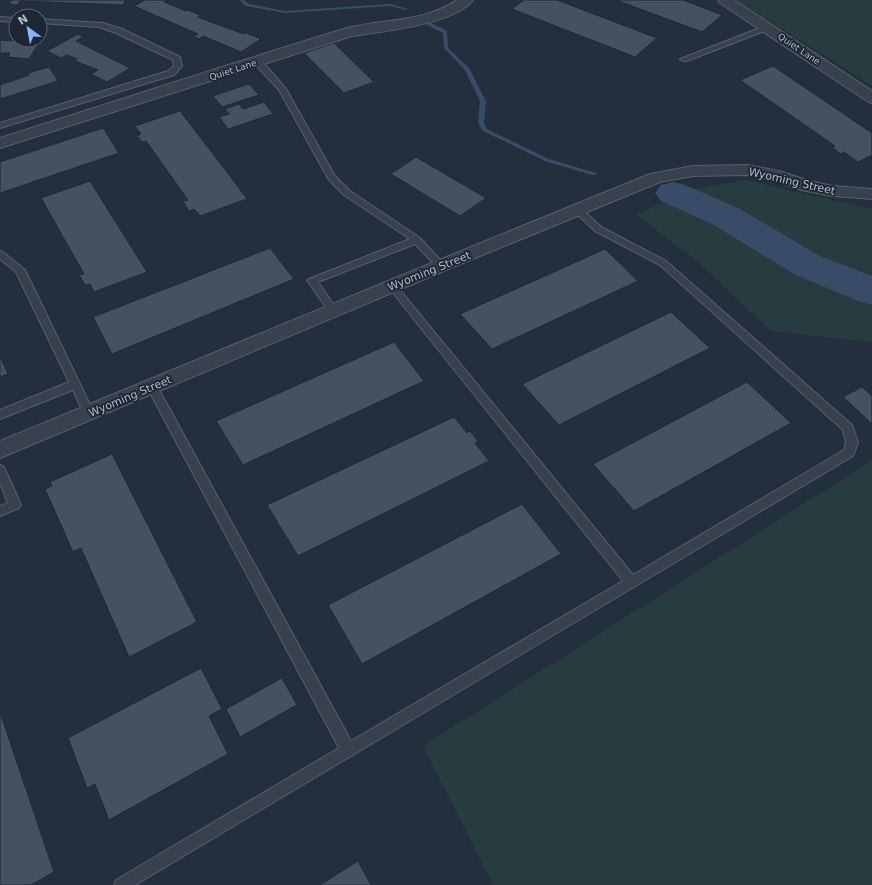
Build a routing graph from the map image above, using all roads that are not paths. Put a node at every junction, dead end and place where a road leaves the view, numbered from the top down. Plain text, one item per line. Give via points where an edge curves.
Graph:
1 (466, 0) edge
2 (725, 0) edge
3 (48, 22) edge
4 (768, 28) junction
5 (684, 59) dead end
6 (258, 62) junction
7 (872, 98) edge
8 (0, 126) edge
9 (0, 143) edge
10 (872, 194) edge
11 (579, 211) junction
12 (417, 240) junction
13 (0, 254) edge
14 (442, 266) junction
15 (392, 286) junction
16 (334, 311) junction
17 (76, 384) junction
18 (152, 387) junction
19 (89, 413) junction
20 (0, 415) edge
21 (0, 450) edge
22 (0, 470) edge
23 (0, 511) edge
24 (632, 582) junction
25 (348, 750) junction
26 (121, 885) edge

1 - 6 street, Quiet Lane via 444,12 394,25 350,32
2 - 4 street, Quiet Lane
3 - 8 lane via 100,25 120,31 177,59 178,66 171,73
4 - 5 lane
4 - 7 street, Quiet Lane
6 - 9 street, Quiet Lane
6 - 12 lane via 282,89 332,178 352,197
10 - 11 street, Wyoming Street via 807,186 765,173 731,170 693,171 656,178
11 - 14 street, Wyoming Street
11 - 24 lane via 598,229 663,263 848,428 852,443 849,453
12 - 14 lane
12 - 16 lane via 312,281
13 - 17 lane via 20,270
14 - 15 street, Wyoming Street
15 - 16 street, Wyoming Street
15 - 24 lane
16 - 18 street, Wyoming Street
17 - 19 lane
17 - 20 lane
18 - 19 street, Wyoming Street
18 - 25 lane
19 - 21 street, Wyoming Street
22 - 23 lane via 15,505
24 - 25 lane
25 - 26 lane

